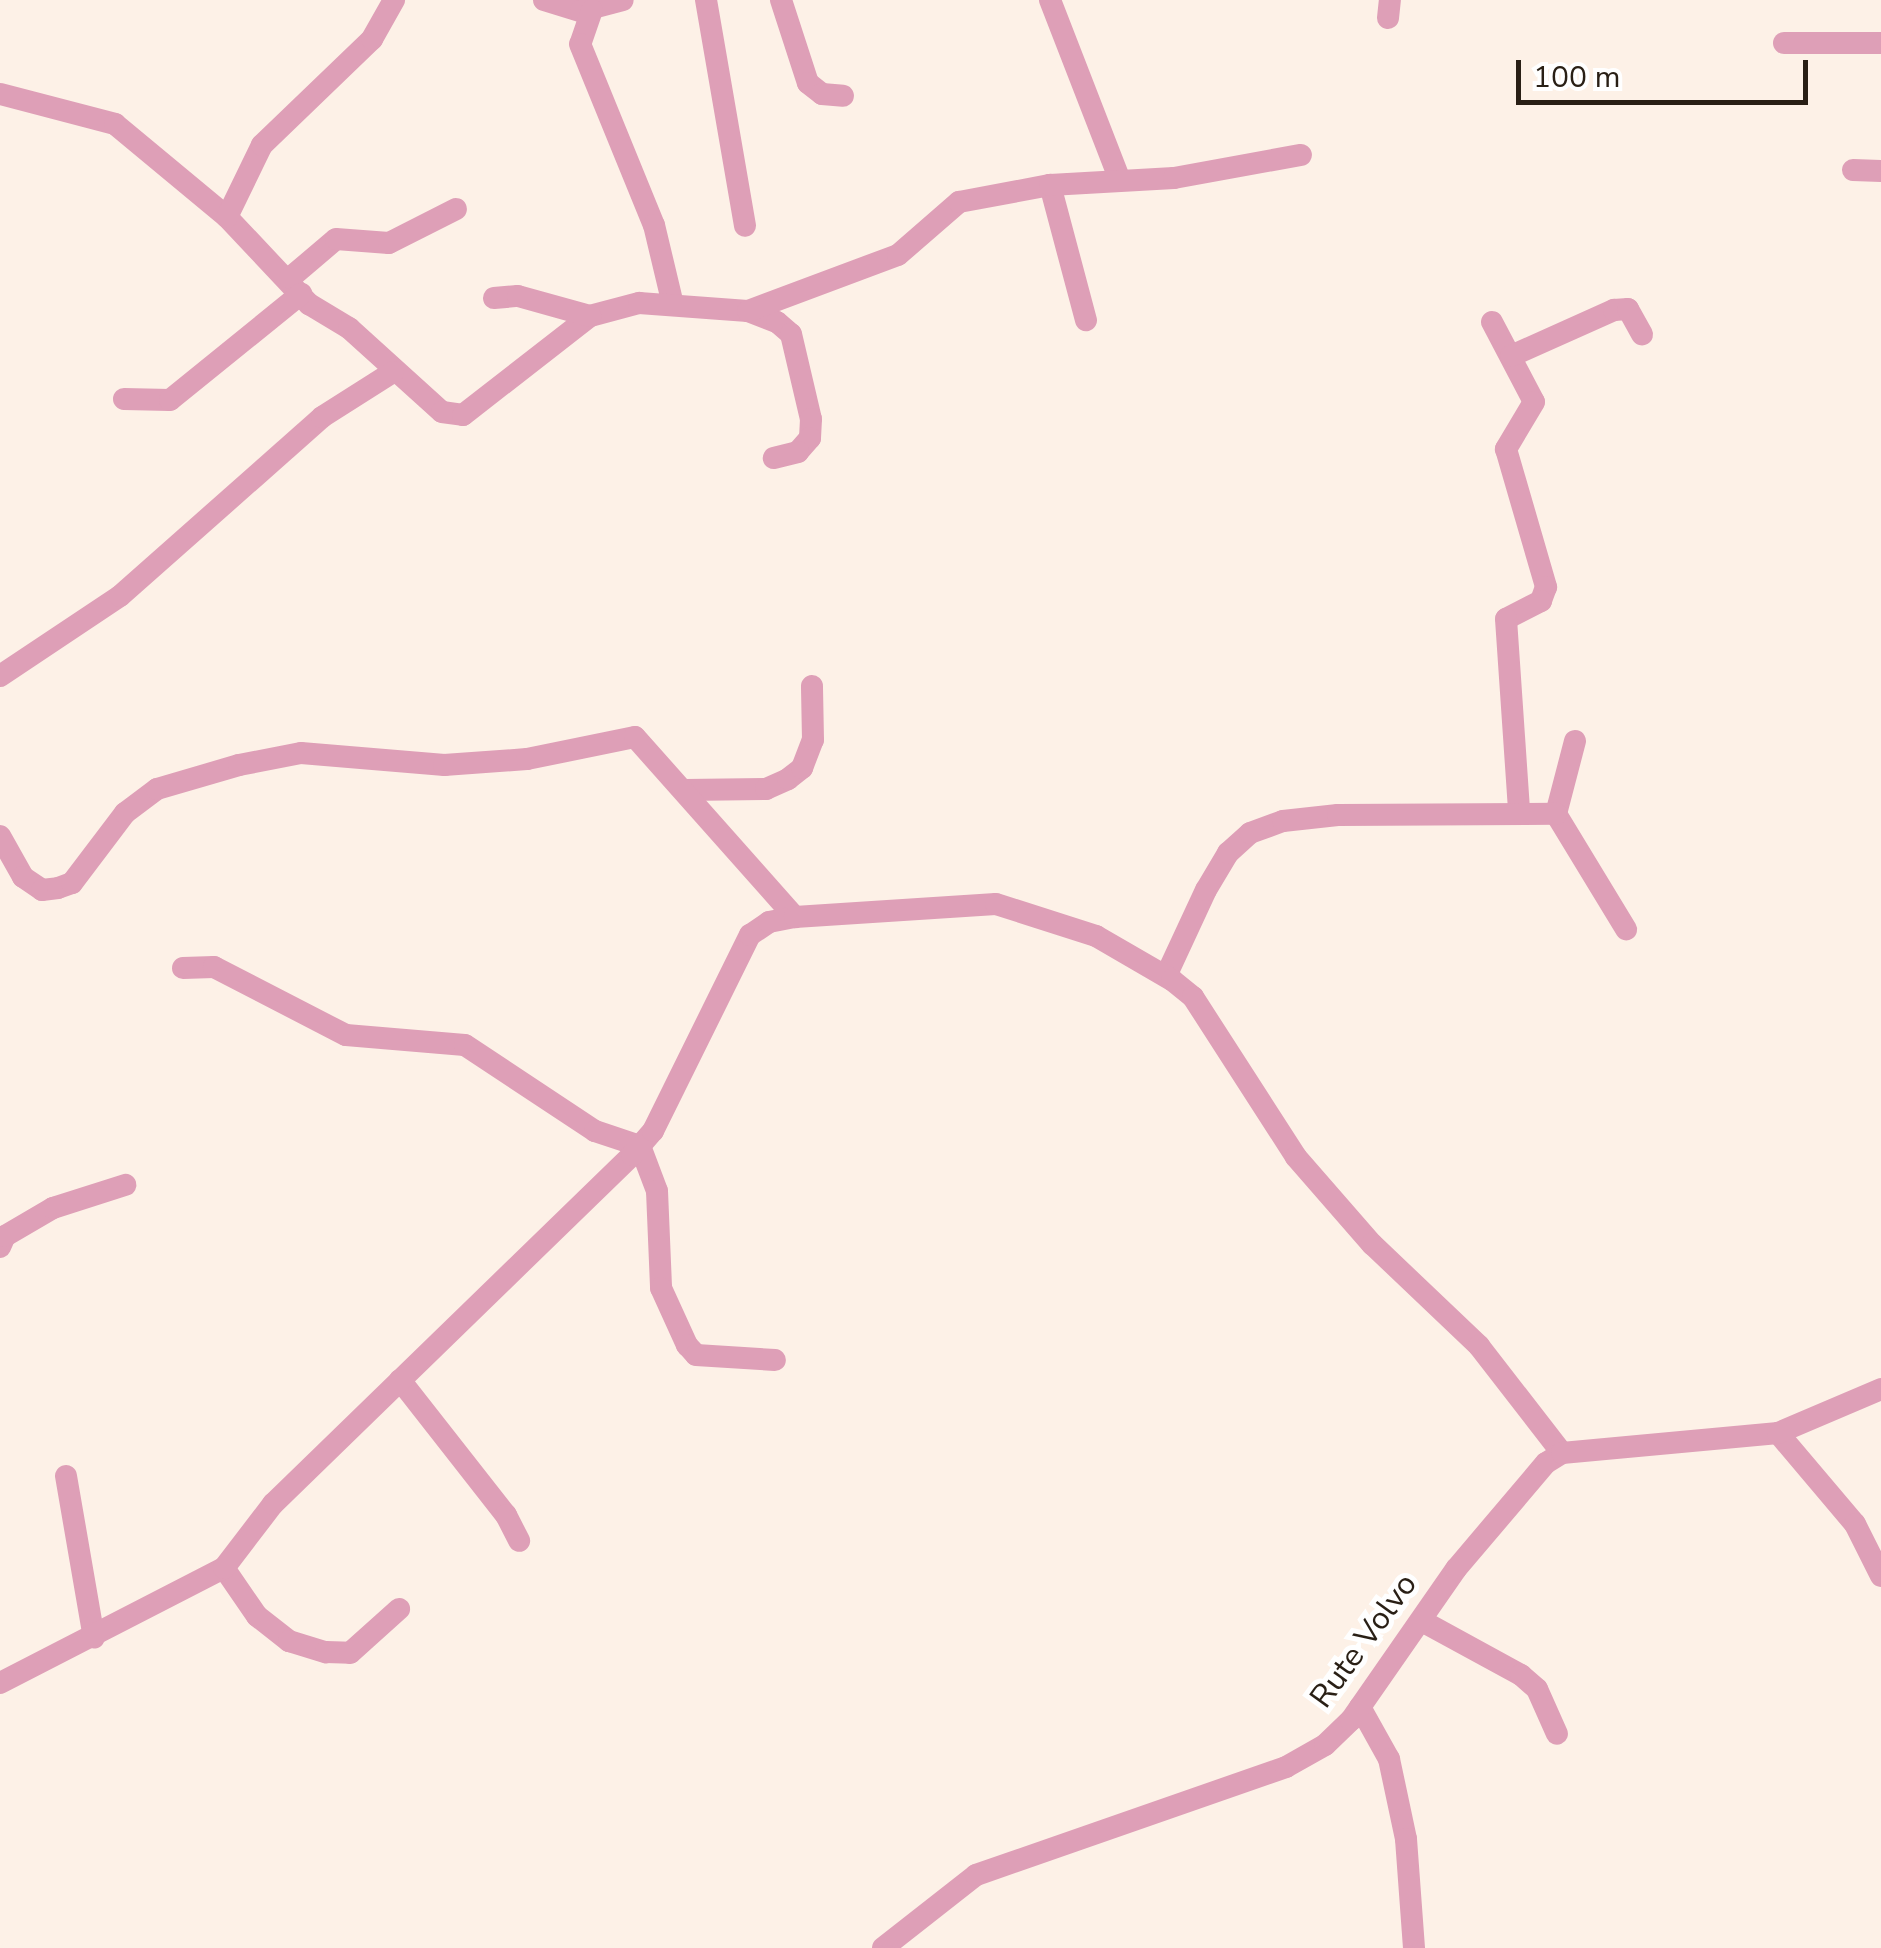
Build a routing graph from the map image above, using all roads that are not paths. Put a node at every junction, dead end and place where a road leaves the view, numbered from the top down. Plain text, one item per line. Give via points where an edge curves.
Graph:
1 (394, 0) edge
2 (544, 0) edge
3 (623, 0) edge
4 (706, 0) edge
5 (781, 0) edge
6 (1050, 0) edge
7 (592, 10) junction
8 (1784, 43) dead end
9 (1881, 43) edge
10 (0, 94) edge
11 (843, 96) dead end
12 (1302, 155) dead end
13 (1853, 170) dead end
14 (1881, 172) edge
15 (1119, 178) junction
16 (1050, 185) junction
17 (456, 210) dead end
18 (227, 217) junction
19 (745, 226) dead end
20 (296, 286) junction
21 (494, 298) dead end
22 (673, 305) junction
23 (748, 311) junction
24 (590, 316) junction
25 (1086, 320) dead end
26 (1492, 322) dead end
27 (1642, 334) dead end
28 (1511, 356) junction
29 (393, 372) junction
30 (124, 399) dead end
31 (774, 458) dead end
32 (0, 676) edge
33 (812, 686) dead end
34 (1575, 741) dead end
35 (685, 790) junction
36 (1519, 810) junction
37 (1556, 814) junction
38 (0, 836) edge
39 (795, 917) junction
40 (1626, 929) dead end
41 (183, 968) dead end
42 (1166, 976) junction
43 (640, 1146) junction
44 (125, 1185) dead end
45 (0, 1247) edge
46 (775, 1360) dead end
47 (400, 1380) junction
48 (1881, 1389) edge
49 (1778, 1433) junction
50 (1562, 1453) junction
51 (66, 1476) dead end
52 (519, 1541) dead end
53 (224, 1568) junction
54 (1881, 1576) edge
55 (399, 1608) dead end
56 (1422, 1621) junction
57 (94, 1638) junction
58 (0, 1683) edge
59 (1360, 1707) junction
60 (1557, 1734) dead end
61 (895, 1944) edge
62 (1414, 1948) edge

1 - 18 street via 372,39 262,144
2 - 7 street
3 - 7 street
4 - 19 street
5 - 11 street via 808,83 822,94
6 - 15 street
7 - 22 street via 580,44 654,225
8 - 9 street
10 - 18 street via 115,124
12 - 15 street via 1174,178
13 - 14 street
15 - 16 street
16 - 23 street via 959,202 898,255
16 - 25 street
17 - 20 street via 390,244 336,240
18 - 20 street
20 - 29 street
20 - 30 street via 170,400
21 - 24 street via 518,296
22 - 23 street
22 - 24 street via 639,303
23 - 31 street via 791,334 805,376 810,438 798,452
24 - 29 street via 462,415 442,412
26 - 28 street
27 - 28 street via 1628,309 1614,310
28 - 36 street via 1534,402 1506,449 1546,587 1541,600 1506,619
29 - 32 street via 322,417 120,596
33 - 35 street via 813,740 802,768 766,789
34 - 37 street
35 - 38 street via 635,737 565,754 444,765 300,753 157,789 125,813 72,883 58,888 42,890 23,878
35 - 39 street
36 - 37 street
36 - 42 street via 1338,815 1283,821 1250,833 1220,866
37 - 40 street
39 - 42 street via 996,904 1096,936
39 - 43 street via 768,922 750,935
41 - 43 street via 214,967 346,1036 465,1046 594,1132
42 - 50 street via 1193,998 1296,1157 1372,1244 1479,1346
43 - 46 street via 657,1191 661,1288 687,1345 696,1355
43 - 47 street
44 - 45 street via 53,1208 5,1236
47 - 52 street
47 - 53 street via 272,1504
48 - 49 street
49 - 50 street
49 - 54 street via 1855,1524
50 - 56 street, Rute Volvo via 1546,1463 1456,1569
51 - 57 street
53 - 55 street via 257,1616 289,1641 326,1652 350,1653
53 - 57 street
56 - 59 street, Rute Volvo
56 - 60 street via 1522,1675 1537,1689
57 - 58 street
59 - 61 street, Rute Volvo via 1325,1745 1286,1768 976,1875
59 - 62 street via 1389,1760

